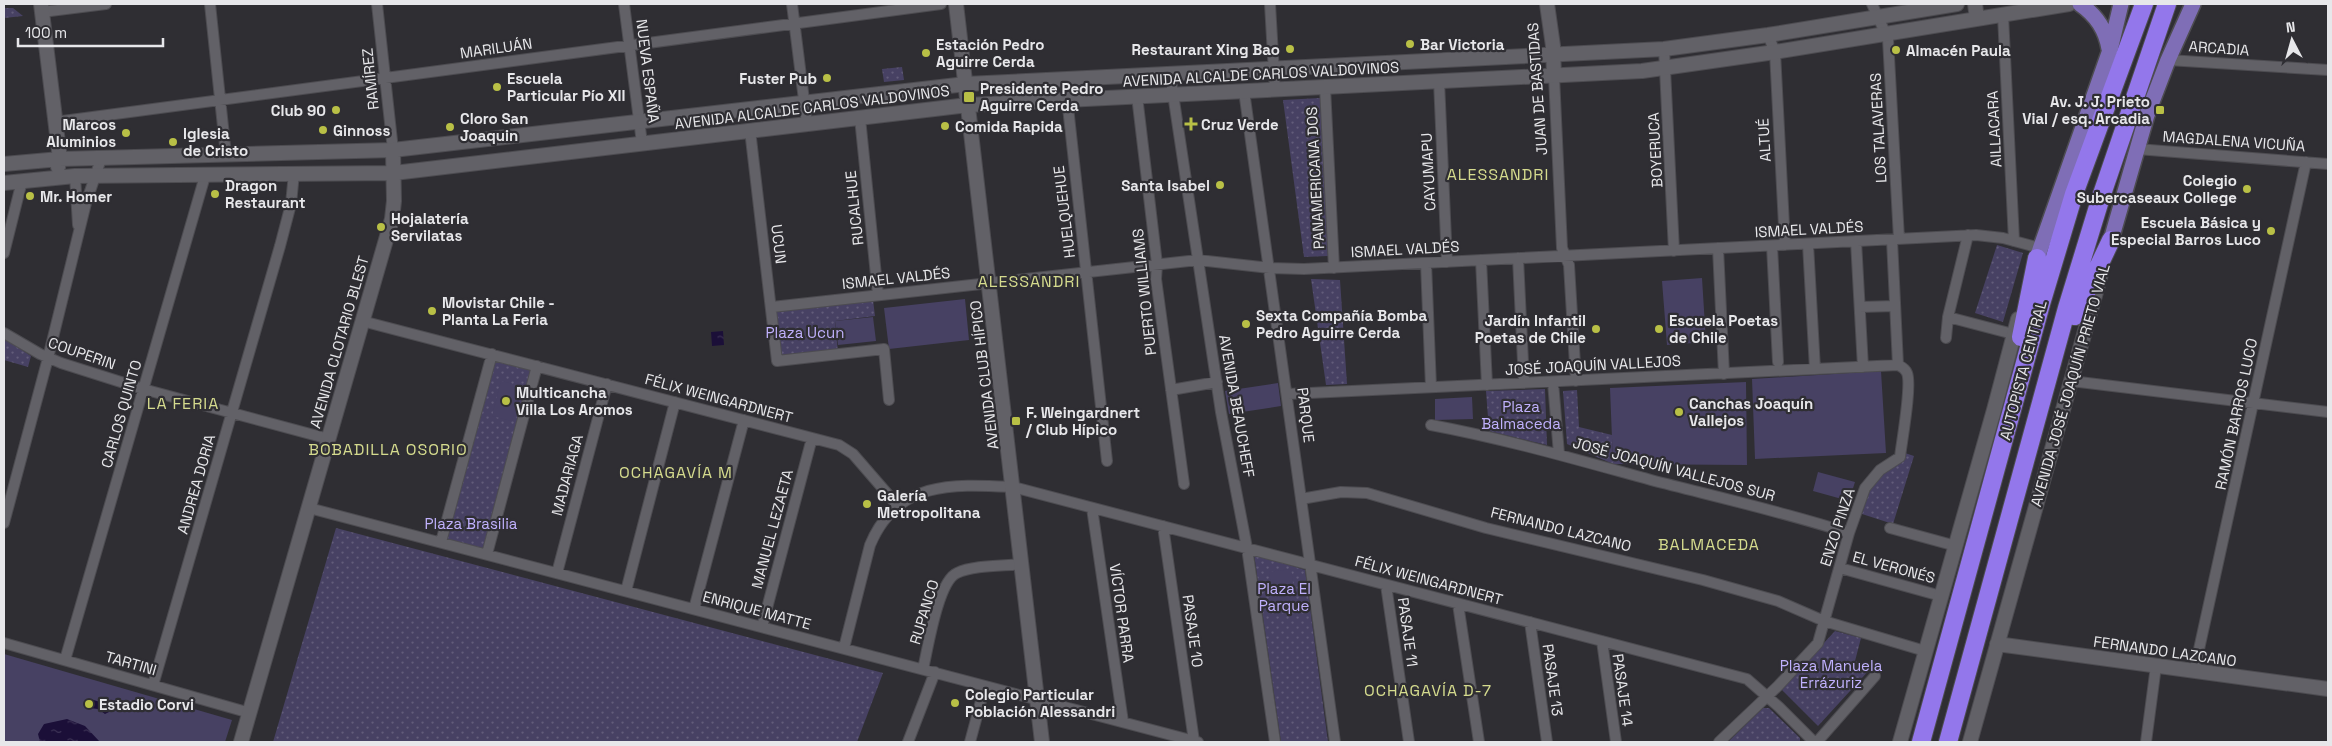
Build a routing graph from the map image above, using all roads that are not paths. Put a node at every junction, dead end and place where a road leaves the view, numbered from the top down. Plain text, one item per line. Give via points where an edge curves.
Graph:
1 (106, 4) edge
2 (210, 4) edge
3 (377, 4) edge
4 (624, 4) edge
5 (792, 4) edge
6 (941, 4) edge
7 (956, 4) edge
8 (1270, 4) edge
9 (1546, 4) edge
10 (1872, 4) edge
11 (1956, 4) edge
12 (1975, 4) edge
13 (2069, 4) edge
14 (2080, 4) edge
15 (2121, 4) edge
16 (2144, 4) edge
17 (2167, 4) edge
18 (2193, 4) edge
19 (41, 8) edge
20 (2003, 15) junction
21 (1877, 17) junction
22 (1977, 19) junction
23 (794, 23) junction
24 (1885, 34) junction
25 (1768, 35) junction
26 (630, 45) junction
27 (1664, 49) junction
28 (2110, 50) junction
29 (1775, 52) junction
30 (1554, 54) junction
31 (1460, 60) junction
32 (2168, 60) junction
33 (1372, 64) junction
34 (1665, 68) junction
35 (1275, 69) junction
36 (2328, 70) edge
37 (1170, 74) junction
38 (1554, 76) junction
39 (385, 78) junction
40 (1065, 80) junction
41 (1461, 80) junction
42 (1439, 81) junction
43 (966, 84) junction
44 (1372, 85) junction
45 (1325, 87) junction
46 (1275, 90) junction
47 (1244, 91) junction
48 (889, 93) junction
49 (874, 95) junction
50 (1174, 95) junction
51 (1137, 96) junction
52 (220, 100) junction
53 (1066, 100) junction
54 (804, 103) junction
55 (968, 105) junction
56 (730, 112) junction
57 (895, 113) junction
58 (710, 114) junction
59 (687, 117) junction
60 (867, 117) junction
61 (668, 119) junction
62 (55, 122) junction
63 (639, 122) junction
64 (807, 124) junction
65 (750, 130) junction
66 (734, 132) junction
67 (712, 135) junction
68 (514, 137) junction
69 (690, 137) junction
70 (671, 140) junction
71 (642, 143) junction
72 (429, 146) junction
73 (2137, 149) junction
74 (393, 150) junction
75 (226, 154) junction
76 (311, 154) junction
77 (144, 157) junction
78 (517, 157) junction
79 (60, 159) junction
80 (101, 159) junction
81 (2306, 162) junction
82 (4, 164) edge
83 (2328, 164) edge
84 (431, 167) junction
85 (394, 173) junction
86 (294, 174) junction
87 (310, 174) junction
88 (144, 175) junction
89 (228, 175) junction
90 (75, 176) junction
91 (95, 176) junction
92 (205, 176) junction
93 (56, 177) junction
94 (22, 181) junction
95 (4, 183) edge
96 (79, 233) junction
97 (1968, 236) junction
98 (1896, 239) junction
99 (2111, 240) junction
100 (1856, 241) junction
101 (2014, 241) junction
102 (1808, 244) junction
103 (1785, 245) junction
104 (1772, 246) junction
105 (1718, 248) junction
106 (1674, 250) junction
107 (4, 252) edge
108 (2038, 253) junction
109 (1566, 256) junction
110 (1518, 258) junction
111 (1198, 260) junction
112 (1481, 260) junction
113 (1447, 262) junction
114 (1426, 263) junction
115 (1157, 264) junction
116 (1270, 268) junction
117 (1334, 268) junction
118 (1086, 272) junction
119 (989, 283) junction
120 (878, 295) junction
121 (1895, 306) junction
122 (772, 307) junction
123 (1860, 307) junction
124 (1948, 318) junction
125 (362, 321) junction
126 (4, 333) edge
127 (2014, 334) junction
128 (1946, 338) dead end
129 (492, 354) junction
130 (48, 358) junction
131 (1778, 362) dead end
132 (537, 366) junction
133 (1901, 366) junction
134 (1863, 367) junction
135 (1815, 369) junction
136 (1724, 374) junction
137 (1576, 381) junction
138 (2071, 381) junction
139 (1217, 382) junction
140 (1553, 382) junction
141 (1524, 383) junction
142 (606, 384) junction
143 (1487, 385) junction
144 (2045, 386) junction
145 (1431, 388) junction
146 (143, 389) junction
147 (1171, 390) junction
148 (1288, 394) junction
149 (889, 400) dead end
150 (675, 402) junction
151 (2254, 403) junction
152 (2328, 412) edge
153 (232, 413) junction
154 (744, 420) junction
155 (1430, 426) dead end
156 (812, 438) junction
157 (329, 439) junction
158 (2004, 441) junction
159 (1559, 454) junction
160 (1107, 461) dead end
161 (1184, 484) dead end
162 (1013, 487) junction
163 (1301, 499) junction
164 (898, 506) junction
165 (6, 508) edge
166 (309, 508) junction
167 (1092, 508) junction
168 (4, 523) edge
169 (1162, 526) junction
170 (1890, 528) dead end
171 (1849, 533) junction
172 (441, 542) junction
173 (1956, 546) junction
174 (1248, 548) junction
175 (487, 554) junction
176 (1022, 564) junction
177 (1309, 565) junction
178 (1840, 568) junction
179 (557, 573) junction
180 (1386, 585) junction
181 (626, 591) junction
182 (1941, 596) junction
183 (1458, 604) junction
184 (694, 609) junction
185 (1824, 621) junction
186 (1530, 622) junction
187 (762, 627) junction
188 (1602, 641) junction
189 (4, 642) edge
190 (1997, 644) junction
191 (844, 648) junction
192 (1925, 651) junction
193 (65, 660) junction
194 (2156, 666) junction
195 (923, 669) junction
196 (935, 672) junction
197 (2194, 672) junction
198 (1875, 676) dead end
199 (154, 685) junction
200 (985, 686) junction
201 (2328, 689) edge
202 (1768, 696) junction
203 (1038, 700) junction
204 (250, 713) junction
205 (1123, 722) junction
206 (241, 742) edge
207 (908, 742) edge
208 (970, 742) edge
209 (1042, 742) edge
210 (1196, 742) edge
211 (1275, 742) edge
212 (1336, 742) edge
213 (1409, 742) edge
214 (1479, 742) edge
215 (1547, 742) edge
216 (1616, 742) edge
217 (1719, 742) edge
218 (1815, 742) edge
219 (1900, 742) edge
220 (1921, 742) edge
221 (1948, 742) edge
222 (1970, 742) edge
223 (2146, 742) edge

1 - 19 street
2 - 52 street
3 - 39 street, RAMÍREZ
4 - 26 street, NUEVA ESPAÑA
5 - 23 street
6 - 23 street, MARILUÁN
7 - 43 main road, AVENIDA CLUB HÍPICO
8 - 35 street
9 - 30 main road, JUAN DE BASTIDAS
10 - 21 street, LOS TALAVERAS
11 - 21 main road, AVENIDA ALCALDE CARLOS VALDOVINOS
12 - 22 main road
13 - 20 main road, AVENIDA ALCALDE CARLOS VALDOVINOS
14 - 28 main road via 2098,21 2107,36
15 - 28 main road
16 - 158 highway, AUTOPISTA CENTRAL via 2074,194
17 - 144 highway, AUTOPISTA CENTRAL via 2101,198
18 - 32 main road, AVENIDA JOSÉ JOAQUÍN PRIETO VIAL
19 - 62 main road
20 - 22 main road, AVENIDA ALCALDE CARLOS VALDOVINOS
20 - 101 street, AILLACARA
21 - 24 street, LOS TALAVERAS
21 - 25 main road, AVENIDA ALCALDE CARLOS VALDOVINOS
22 - 24 main road, AVENIDA ALCALDE CARLOS VALDOVINOS
23 - 26 street, MARILUÁN
23 - 54 street
24 - 29 main road, AVENIDA ALCALDE CARLOS VALDOVINOS
24 - 98 street, LOS TALAVERAS
25 - 27 main road, AVENIDA ALCALDE CARLOS VALDOVINOS
25 - 29 street, ALTUÉ
26 - 39 street, MARILUÁN
26 - 63 street, NUEVA ESPAÑA
27 - 30 main road, AVENIDA ALCALDE CARLOS VALDOVINOS
27 - 34 street, BOYERUCA
28 - 108 main road
29 - 34 main road, AVENIDA ALCALDE CARLOS VALDOVINOS
29 - 103 street, ALTUÉ
30 - 31 main road, AVENIDA ALCALDE CARLOS VALDOVINOS
30 - 38 main road, JUAN DE BASTIDAS
31 - 33 main road, AVENIDA ALCALDE CARLOS VALDOVINOS
31 - 41 main road
32 - 36 street, ARCADIA
32 - 73 main road, AVENIDA JOSÉ JOAQUÍN PRIETO VIAL
33 - 35 main road, AVENIDA ALCALDE CARLOS VALDOVINOS
33 - 44 main road
34 - 38 main road, AVENIDA ALCALDE CARLOS VALDOVINOS
34 - 106 street, BOYERUCA
35 - 37 main road, AVENIDA ALCALDE CARLOS VALDOVINOS
35 - 46 street
37 - 40 main road, AVENIDA ALCALDE CARLOS VALDOVINOS
37 - 50 street, AVENIDA BEAUCHEFF
38 - 41 main road, AVENIDA ALCALDE CARLOS VALDOVINOS
38 - 109 street, JUAN DE BASTIDAS via 1562,248
39 - 52 street, MARILUÁN
39 - 74 street, RAMÍREZ
40 - 43 main road, AVENIDA ALCALDE CARLOS VALDOVINOS
40 - 53 street, HUELQUEHUE
41 - 42 main road, AVENIDA ALCALDE CARLOS VALDOVINOS
42 - 44 main road, AVENIDA ALCALDE CARLOS VALDOVINOS
42 - 113 street, CAYUMAPU
43 - 48 main road, AVENIDA ALCALDE CARLOS VALDOVINOS
43 - 55 main road, AVENIDA CLUB HÍPICO
44 - 45 main road, AVENIDA ALCALDE CARLOS VALDOVINOS
45 - 46 main road, AVENIDA ALCALDE CARLOS VALDOVINOS
45 - 117 street, PANAMERICANA DOS
46 - 47 main road, AVENIDA ALCALDE CARLOS VALDOVINOS
47 - 50 main road, AVENIDA ALCALDE CARLOS VALDOVINOS
47 - 116 street, PARQUE
48 - 49 main road, AVENIDA ALCALDE CARLOS VALDOVINOS
48 - 57 main road via 886,107
49 - 54 main road, AVENIDA ALCALDE CARLOS VALDOVINOS
49 - 60 main road via 880,106 879,112
50 - 51 main road, AVENIDA ALCALDE CARLOS VALDOVINOS
50 - 111 street, AVENIDA BEAUCHEFF
51 - 53 main road, AVENIDA ALCALDE CARLOS VALDOVINOS
51 - 115 street, PUERTO WILLIAMS
52 - 62 street, MARILUÁN
52 - 75 street
53 - 55 main road, AVENIDA ALCALDE CARLOS VALDOVINOS
53 - 118 street, HUELQUEHUE
54 - 56 main road, AVENIDA ALCALDE CARLOS VALDOVINOS
54 - 64 street
55 - 57 main road, AVENIDA ALCALDE CARLOS VALDOVINOS
55 - 119 main road, AVENIDA CLUB HÍPICO
56 - 58 main road, AVENIDA ALCALDE CARLOS VALDOVINOS
56 - 66 main road via 725,124
57 - 60 main road, AVENIDA ALCALDE CARLOS VALDOVINOS
58 - 59 main road, AVENIDA ALCALDE CARLOS VALDOVINOS
58 - 67 main road via 718,125
59 - 61 main road, AVENIDA ALCALDE CARLOS VALDOVINOS
59 - 69 main road via 683,128
60 - 64 main road, AVENIDA ALCALDE CARLOS VALDOVINOS
60 - 120 street, RUCALHUE
61 - 63 main road, AVENIDA ALCALDE CARLOS VALDOVINOS
61 - 70 main road via 675,129
62 - 79 main road
63 - 68 main road, AVENIDA ALCALDE CARLOS VALDOVINOS
63 - 71 street, NUEVA ESPAÑA
64 - 65 main road, AVENIDA ALCALDE CARLOS VALDOVINOS
65 - 66 main road, AVENIDA ALCALDE CARLOS VALDOVINOS
65 - 122 street, UCUN
66 - 67 main road, AVENIDA ALCALDE CARLOS VALDOVINOS
67 - 69 main road, AVENIDA ALCALDE CARLOS VALDOVINOS
68 - 72 main road, AVENIDA ALCALDE CARLOS VALDOVINOS
68 - 78 main road
69 - 70 main road, AVENIDA ALCALDE CARLOS VALDOVINOS
70 - 71 main road, AVENIDA ALCALDE CARLOS VALDOVINOS
71 - 78 main road, AVENIDA ALCALDE CARLOS VALDOVINOS
72 - 74 main road, AVENIDA ALCALDE CARLOS VALDOVINOS
72 - 84 main road
73 - 81 street, MAGDALENA VICUÑA
73 - 99 main road, AVENIDA JOSÉ JOAQUÍN PRIETO VIAL
74 - 76 main road, AVENIDA ALCALDE CARLOS VALDOVINOS
74 - 85 main road, AVENIDA CLOTARIO BLEST
75 - 76 main road, AVENIDA ALCALDE CARLOS VALDOVINOS
75 - 77 main road, AVENIDA ALCALDE CARLOS VALDOVINOS
75 - 89 main road
76 - 87 main road
77 - 80 main road, AVENIDA ALCALDE CARLOS VALDOVINOS
77 - 88 main road
78 - 84 main road, AVENIDA ALCALDE CARLOS VALDOVINOS
79 - 80 main road, AVENIDA ALCALDE CARLOS VALDOVINOS
79 - 82 main road, AVENIDA ALCALDE CARLOS VALDOVINOS
79 - 93 main road
80 - 91 street
81 - 83 street, MAGDALENA VICUÑA
81 - 151 street, RAMÓN BARROS LUCO
84 - 85 main road, AVENIDA ALCALDE CARLOS VALDOVINOS
85 - 87 main road, AVENIDA ALCALDE CARLOS VALDOVINOS
85 - 125 main road, AVENIDA CLOTARIO BLEST via 392,219
86 - 87 main road, AVENIDA ALCALDE CARLOS VALDOVINOS
86 - 89 main road, AVENIDA ALCALDE CARLOS VALDOVINOS
86 - 153 street, ANDREA DORIA via 291,204
88 - 91 main road, AVENIDA ALCALDE CARLOS VALDOVINOS
88 - 92 main road, AVENIDA ALCALDE CARLOS VALDOVINOS
89 - 92 main road, AVENIDA ALCALDE CARLOS VALDOVINOS
90 - 91 main road, AVENIDA ALCALDE CARLOS VALDOVINOS
90 - 93 main road, AVENIDA ALCALDE CARLOS VALDOVINOS
90 - 96 street
91 - 96 street
92 - 146 street, CARLOS QUINTO
93 - 94 main road, AVENIDA ALCALDE CARLOS VALDOVINOS
94 - 95 main road, AVENIDA ALCALDE CARLOS VALDOVINOS
94 - 107 street
96 - 130 street
97 - 98 street, ISMAEL VALDÉS
97 - 101 street, ISMAEL VALDÉS
97 - 124 street
98 - 100 street, ISMAEL VALDÉS
98 - 121 street, LOS TALAVERAS
99 - 138 main road, AVENIDA JOSÉ JOAQUÍN PRIETO VIAL
99 - 144 highway
100 - 102 street, ISMAEL VALDÉS
100 - 123 street
101 - 108 street, ISMAEL VALDÉS
102 - 103 street, ISMAEL VALDÉS
102 - 135 street
103 - 104 street, ISMAEL VALDÉS
104 - 105 street, ISMAEL VALDÉS
104 - 131 street
105 - 106 street, ISMAEL VALDÉS
105 - 136 street
106 - 109 street, ISMAEL VALDÉS
108 - 127 main road
108 - 158 highway via 2006,415
109 - 110 street, ISMAEL VALDÉS
109 - 137 street, JUAN DE BASTIDAS
110 - 112 street, ISMAEL VALDÉS
110 - 141 street
111 - 115 street, ISMAEL VALDÉS
111 - 116 street, ISMAEL VALDÉS
111 - 139 street, AVENIDA BEAUCHEFF
112 - 113 street, ISMAEL VALDÉS
112 - 143 street
113 - 114 street, ISMAEL VALDÉS
114 - 117 street, ISMAEL VALDÉS
114 - 145 street
115 - 118 street, ISMAEL VALDÉS
115 - 147 street, PUERTO WILLIAMS via 1156,279
116 - 117 street, ISMAEL VALDÉS
116 - 148 street, PARQUE
118 - 119 street, ISMAEL VALDÉS
118 - 160 street, HUELQUEHUE
119 - 120 street, ISMAEL VALDÉS
119 - 162 main road, AVENIDA CLUB HÍPICO
120 - 122 street, ISMAEL VALDÉS
121 - 123 street
121 - 133 street, LOS TALAVERAS
122 - 149 street, UCUN via 777,362 884,349
123 - 134 street
124 - 127 street
124 - 128 street
125 - 129 street, FÉLIX WEINGARDNERT
125 - 157 main road, AVENIDA CLOTARIO BLEST
126 - 130 street, COUPERIN
127 - 173 main road
129 - 132 street, FÉLIX WEINGARDNERT
129 - 172 street
130 - 146 street, COUPERIN
130 - 165 street
132 - 142 street, FÉLIX WEINGARDNERT
132 - 175 street
133 - 134 street, JOSÉ JOAQUÍN VALLEJOS
133 - 171 street, ENZO PINZA via 1908,374 1908,387 1900,457 1871,479
134 - 135 street, JOSÉ JOAQUÍN VALLEJOS
135 - 136 street, JOSÉ JOAQUÍN VALLEJOS
136 - 137 street, JOSÉ JOAQUÍN VALLEJOS
137 - 140 street, JOSÉ JOAQUÍN VALLEJOS
138 - 151 street
138 - 190 main road, AVENIDA JOSÉ JOAQUÍN PRIETO VIAL
139 - 147 street
139 - 174 street, AVENIDA BEAUCHEFF
140 - 141 street, JOSÉ JOAQUÍN VALLEJOS
140 - 159 street
141 - 143 street, JOSÉ JOAQUÍN VALLEJOS
142 - 150 street, FÉLIX WEINGARDNERT
142 - 179 street, MADARIAGA
143 - 145 street, JOSÉ JOAQUÍN VALLEJOS
144 - 221 highway, AUTOPISTA CENTRAL
145 - 148 street, JOSÉ JOAQUÍN VALLEJOS
146 - 153 street, COUPERIN
146 - 193 street, CARLOS QUINTO
147 - 161 street, PUERTO WILLIAMS
148 - 163 street, PARQUE
150 - 154 street, FÉLIX WEINGARDNERT
150 - 181 street
151 - 152 street
151 - 197 street, RAMÓN BARROS LUCO
153 - 157 street, COUPERIN
153 - 199 street, ANDREA DORIA
154 - 156 street, FÉLIX WEINGARDNERT
154 - 184 street
155 - 159 street, JOSÉ JOAQUÍN VALLEJOS SUR
156 - 164 street, FÉLIX WEINGARDNERT via 849,450
156 - 187 street, MANUEL LEZAETA
157 - 166 main road, AVENIDA CLOTARIO BLEST
158 - 220 highway, AUTOPISTA CENTRAL
159 - 171 street, JOSÉ JOAQUÍN VALLEJOS SUR
162 - 164 street, FÉLIX WEINGARDNERT via 948,486 919,493
162 - 167 street, FÉLIX WEINGARDNERT
162 - 176 main road, AVENIDA CLUB HÍPICO
163 - 177 street, PARQUE
163 - 185 street, FERNANDO LAZCANO via 1341,492 1367,493 1778,601
164 - 191 street, FÉLIX WEINGARDNERT via 873,539
165 - 168 street
166 - 172 street, ENRIQUE MATTE
166 - 204 main road, AVENIDA CLOTARIO BLEST
167 - 169 street, FÉLIX WEINGARDNERT
167 - 205 street, VÍCTOR PARRA
169 - 174 street, FÉLIX WEINGARDNERT
169 - 210 street, PASAJE 10
170 - 173 street
171 - 178 street, ENZO PINZA
172 - 175 street, ENRIQUE MATTE
173 - 182 main road
174 - 177 street, FÉLIX WEINGARDNERT
174 - 211 street, AVENIDA BEAUCHEFF
175 - 179 street, ENRIQUE MATTE
176 - 195 street, RUPANCO via 961,571 948,579 942,591
176 - 203 main road, AVENIDA CLUB HÍPICO
177 - 180 street, FÉLIX WEINGARDNERT
177 - 212 street, PARQUE
178 - 182 street, EL VERONÉS
178 - 185 street, ENZO PINZA
179 - 181 street, ENRIQUE MATTE
180 - 183 street, FÉLIX WEINGARDNERT
180 - 213 street, PASAJE 11
181 - 184 street, ENRIQUE MATTE
182 - 192 main road
183 - 186 street, FÉLIX WEINGARDNERT
183 - 214 street
184 - 187 street, ENRIQUE MATTE
185 - 192 street, FERNANDO LAZCANO
185 - 202 street, ENZO PINZA via 1818,642
186 - 188 street, FÉLIX WEINGARDNERT
186 - 215 street, PASAJE 13
187 - 191 street, ENRIQUE MATTE
188 - 202 street, FÉLIX WEINGARDNERT via 1747,679
188 - 216 street, PASAJE 14
189 - 193 street, TARTINI
190 - 194 main road, FERNANDO LAZCANO
190 - 222 main road, AVENIDA JOSÉ JOAQUÍN PRIETO VIAL
191 - 195 street, ENRIQUE MATTE
192 - 219 main road
193 - 199 street, TARTINI
194 - 197 main road, FERNANDO LAZCANO
194 - 223 street
195 - 196 street, ENRIQUE MATTE
196 - 200 street, ENRIQUE MATTE
196 - 207 street
197 - 201 main road, FERNANDO LAZCANO
198 - 218 street
199 - 204 street, TARTINI
200 - 203 street, ENRIQUE MATTE
200 - 208 street
202 - 217 street, ENZO PINZA
202 - 218 street, FÉLIX WEINGARDNERT
203 - 205 street, ENRIQUE MATTE
203 - 209 main road, AVENIDA CLUB HÍPICO
204 - 206 main road, AVENIDA CLOTARIO BLEST
205 - 210 street, ENRIQUE MATTE

